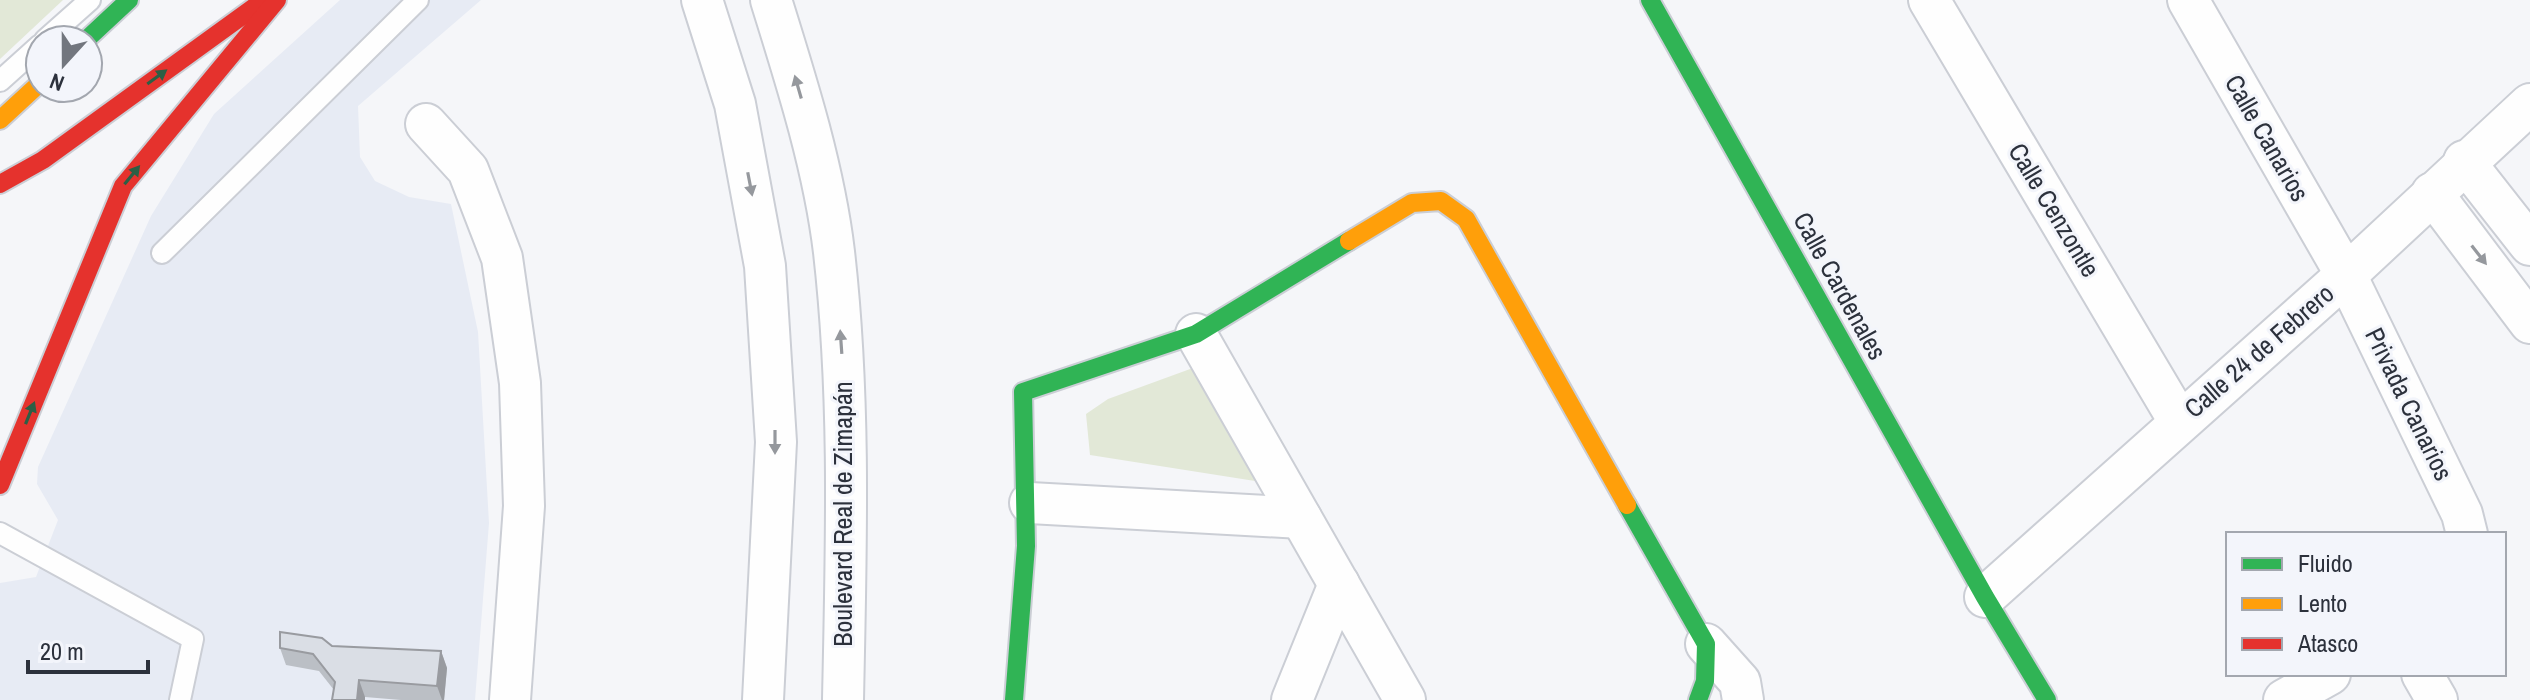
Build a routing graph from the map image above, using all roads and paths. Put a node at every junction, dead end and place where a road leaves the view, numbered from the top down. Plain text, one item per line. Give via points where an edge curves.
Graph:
1 (80, 0) edge
2 (90, 0) edge
3 (129, 0) edge
4 (264, 0) edge
5 (277, 0) edge
6 (418, 0) edge
7 (702, 0) edge
8 (771, 0) edge
9 (1650, 0) edge
10 (1929, 0) edge
11 (2188, 0) edge
12 (59, 24) edge
13 (63, 24) edge
14 (103, 24) edge
15 (24, 59) edge
16 (0, 81) edge
17 (24, 98) edge
18 (2530, 104) edge
19 (0, 120) edge
20 (426, 124) dead end
21 (2464, 161) junction
22 (0, 184) edge
23 (2432, 193) junction
24 (2530, 245) edge
25 (162, 253) dead end
26 (2346, 275) junction
27 (2529, 317) edge
28 (1196, 334) junction
29 (2179, 421) junction
30 (0, 485) edge
31 (1030, 503) junction
32 (1301, 518) junction
33 (2466, 532) edge
34 (0, 533) edge
35 (1339, 584) junction
36 (1985, 597) junction
37 (1706, 644) junction
38 (2326, 676) edge
39 (2423, 676) edge
40 (180, 700) edge
41 (510, 700) edge
42 (763, 700) edge
43 (843, 700) edge
44 (1014, 700) edge
45 (1292, 700) edge
46 (1405, 700) edge
47 (1698, 700) edge
48 (1743, 700) edge
49 (2047, 700) edge
50 (2284, 700) edge
51 (2437, 700) edge

1 - 12 lane
2 - 13 lane
3 - 14 main road
22 -> 4 main road via 43,160
30 -> 5 main road via 123,186
6 - 25 lane
7 -> 42 street via 735,104 765,266 776,442
43 -> 8 street, Boulevard Real de Zimapán via 848,429 834,250 801,94
9 - 36 main road, Calle Cardenales
10 - 29 street, Calle Cenzontle
11 - 26 street, Calle Canarios
15 - 16 lane
17 - 19 main road
18 - 21 street, Calle 24 de Febrero
20 - 41 street via 468,170 502,258 520,383 524,506
21 - 23 street, Calle 24 de Febrero
21 - 24 street
23 - 26 street, Calle 24 de Febrero
23 -> 27 street
26 - 29 street, Calle 24 de Febrero
26 - 33 street, Privada Canarios
28 - 31 main road via 1023,392
28 - 32 street
28 - 37 main road via 1412,203 1441,201 1466,219
29 - 36 street, Calle 24 de Febrero
31 - 32 street
31 - 44 main road via 1024,630
32 - 35 street
34 - 40 lane via 193,639
35 - 45 street
35 - 46 street
36 - 49 main road, Calle Cardenales
37 - 47 main road via 1705,681
37 - 48 street via 1740,682
38 - 50 street
39 - 51 street

